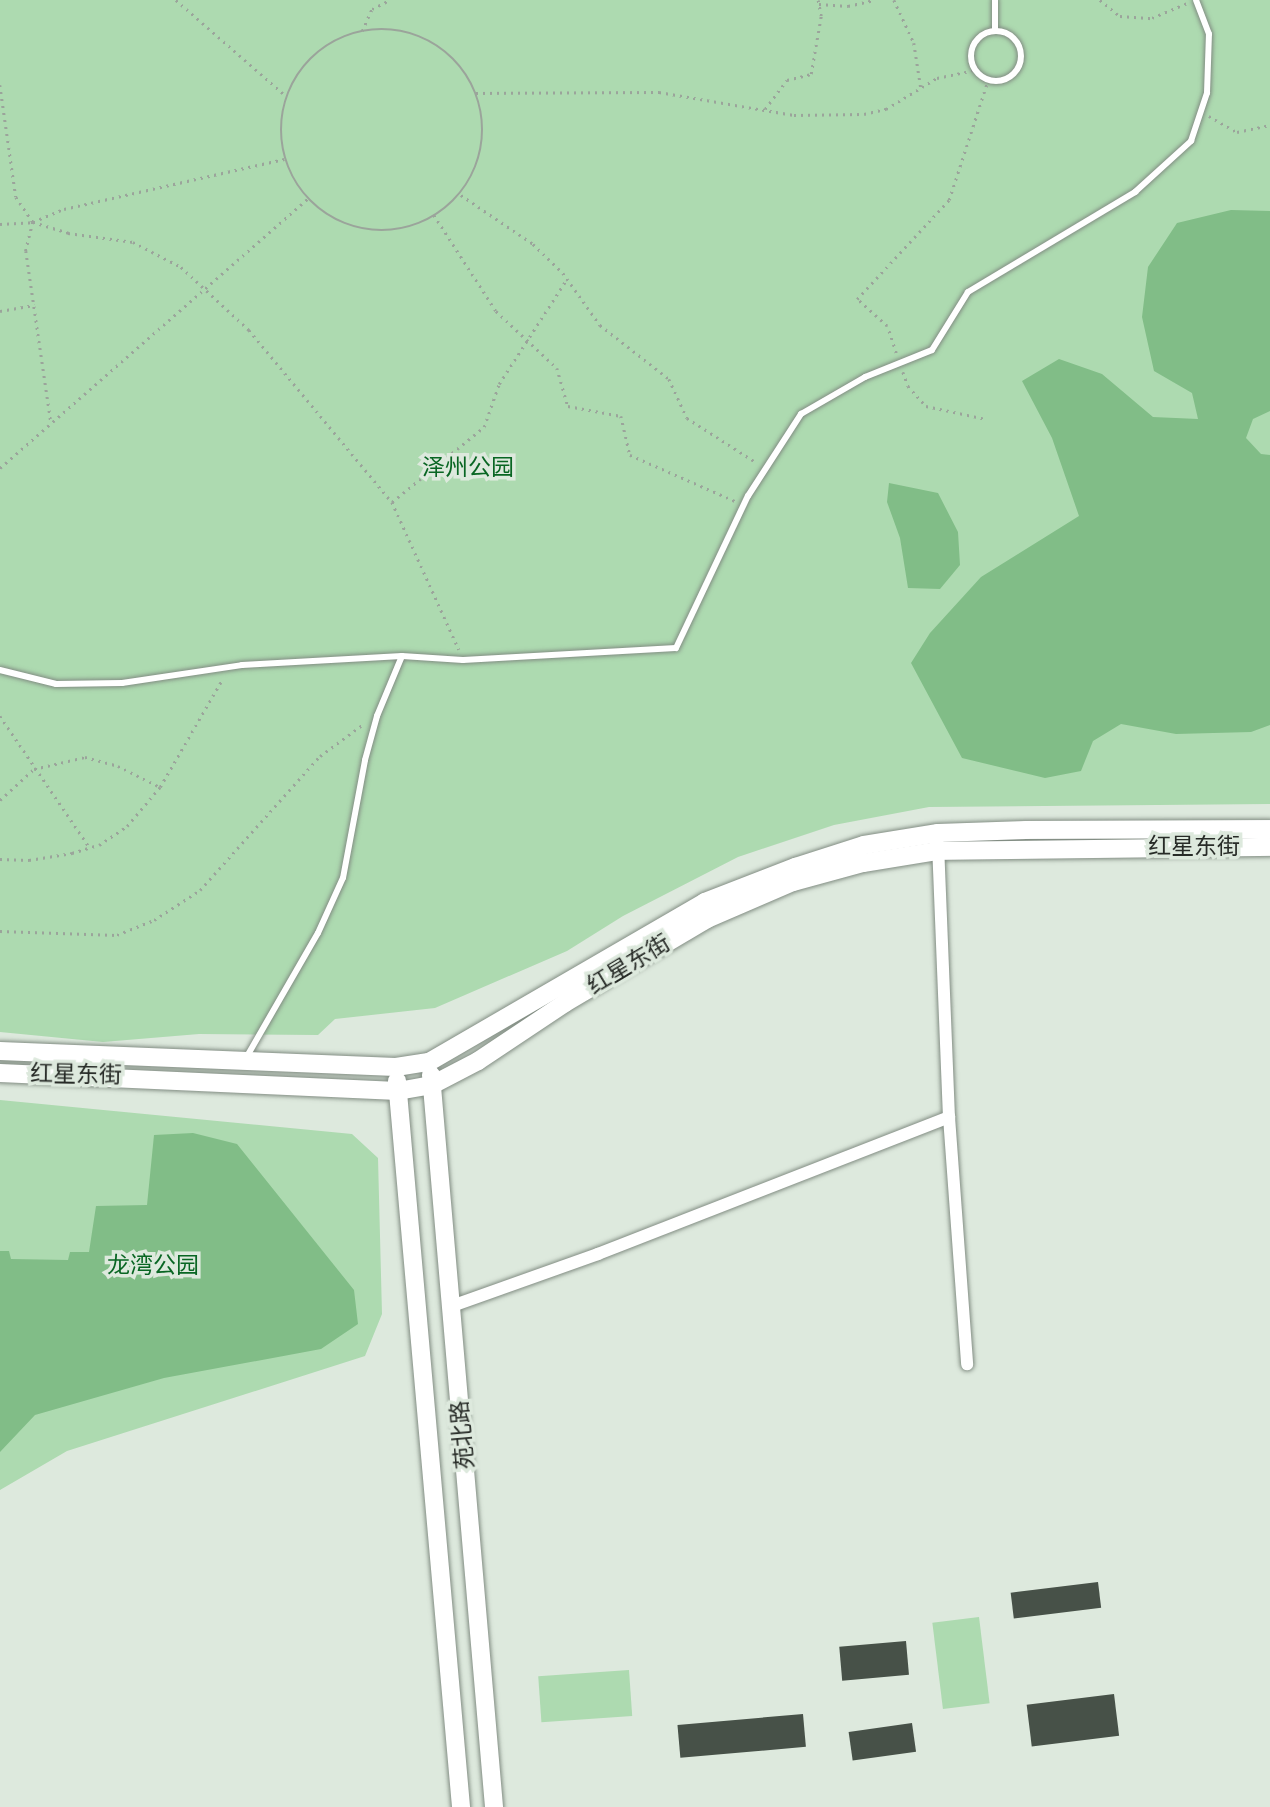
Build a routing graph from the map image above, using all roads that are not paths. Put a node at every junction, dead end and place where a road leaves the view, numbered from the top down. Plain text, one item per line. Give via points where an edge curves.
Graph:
1 (995, 0) edge
2 (1194, 0) edge
3 (995, 30) junction
4 (402, 656) junction
5 (0, 670) edge
6 (1270, 829) edge
7 (938, 842) junction
8 (1270, 846) edge
9 (0, 1051) edge
10 (244, 1062) junction
11 (429, 1062) junction
12 (396, 1067) junction
13 (0, 1073) edge
14 (432, 1086) junction
15 (398, 1091) junction
16 (949, 1117) junction
17 (452, 1306) junction
18 (967, 1364) dead end
19 (461, 1807) edge
20 (494, 1807) edge

1 - 3 lane
2 - 4 lane via 1209,34 1207,93 1191,141 1135,192 968,292 932,350 865,377 801,414 743,505 676,648 463,660
3 - 3 lane via 1011,35 1022,56 1011,76 988,80 974,70 973,44
4 - 5 lane via 228,667 109,683 56,684
4 - 10 lane via 377,716 343,878 318,933
6 - 7 main road, 红星东街
7 - 8 main road, 红星东街
7 - 11 main road, 红星东街 via 864,845 795,866 705,902
7 - 14 main road, 红星东街 via 793,882 707,919
7 - 16 street
9 - 10 main road, 红星东街
10 - 12 main road, 红星东街
11 - 12 main road, 红星东街
11 - 14 main road, 苑北路
12 - 15 main road, 苑北路
13 - 15 main road, 红星东街
14 - 15 main road, 红星东街
14 - 17 main road, 苑北路
15 - 19 main road, 苑北路
16 - 17 street
16 - 18 street
17 - 20 main road, 苑北路

